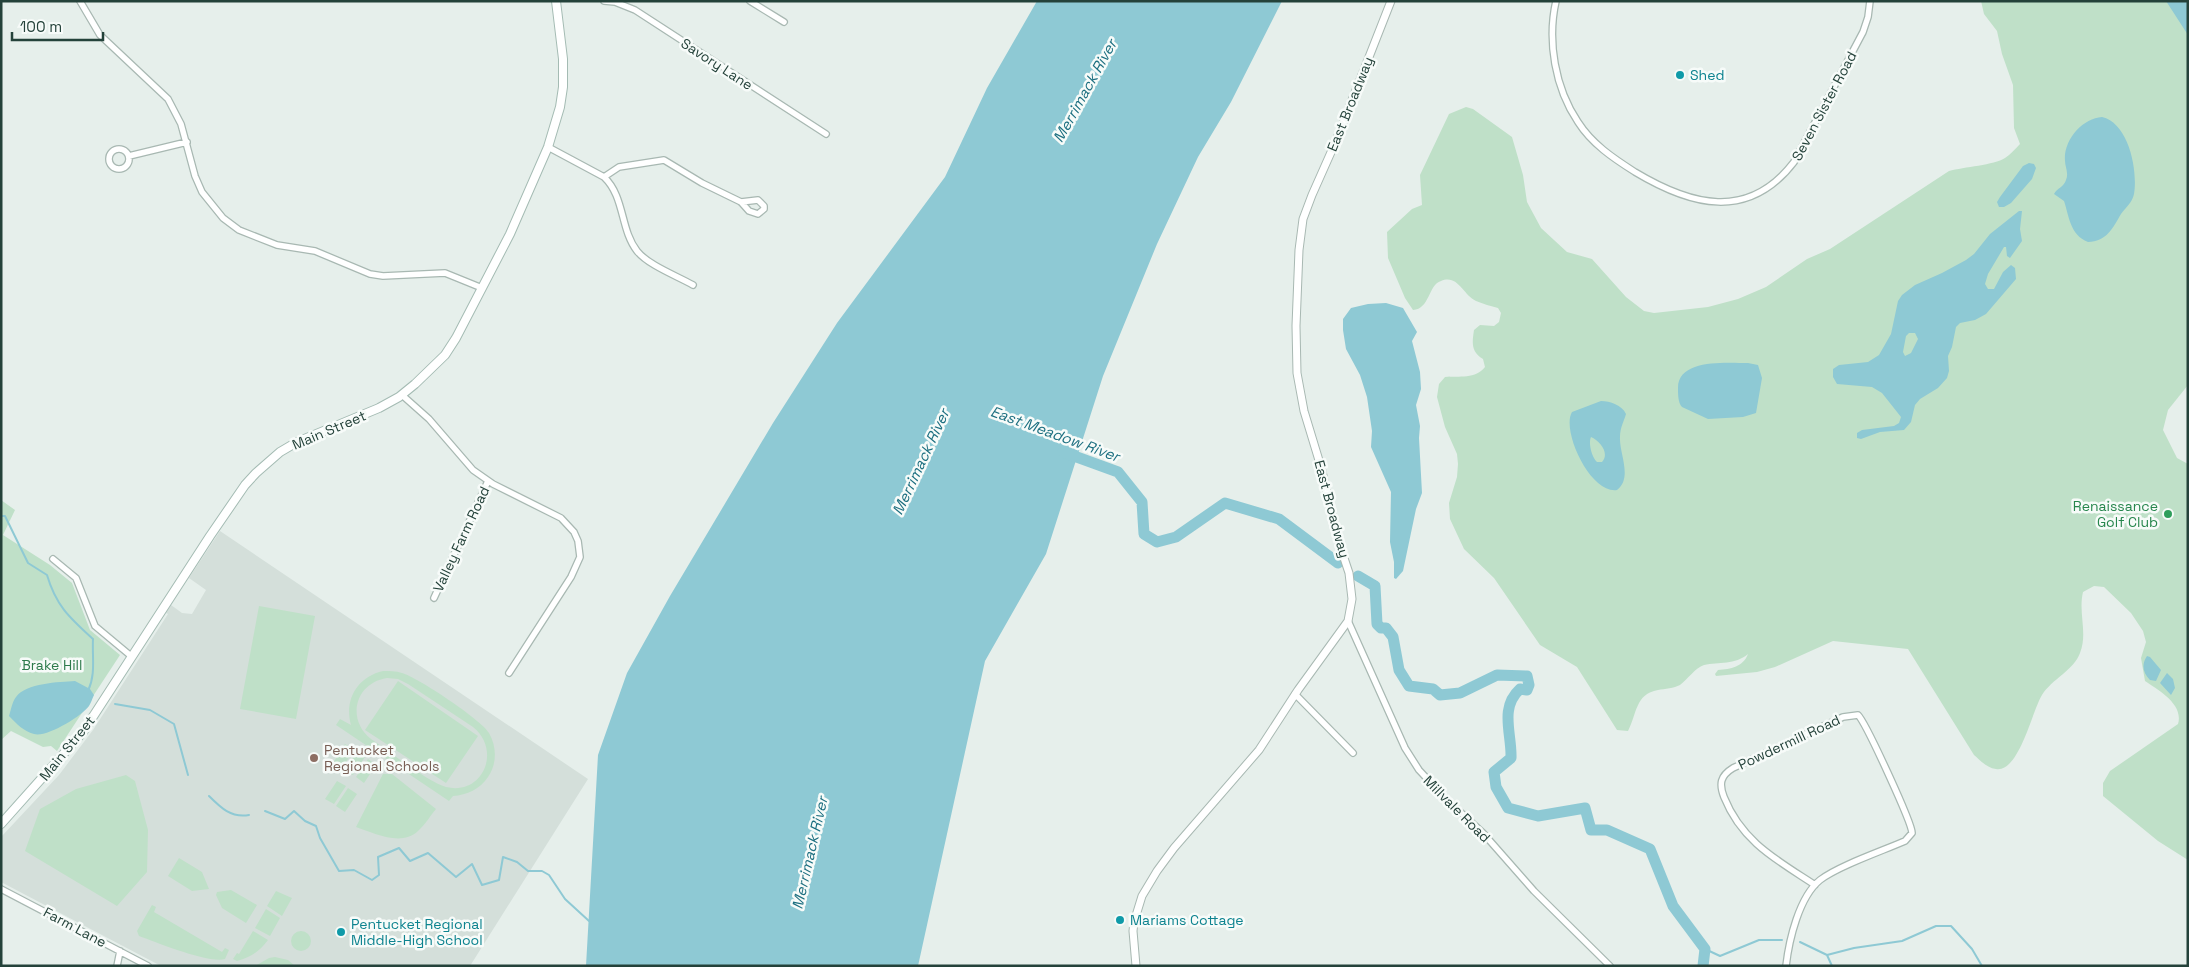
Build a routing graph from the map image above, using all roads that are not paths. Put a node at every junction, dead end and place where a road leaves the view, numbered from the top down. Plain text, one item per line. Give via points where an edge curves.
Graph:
1 (80, 1) edge
2 (556, 1) edge
3 (604, 1) edge
4 (750, 1) edge
5 (1391, 1) edge
6 (1556, 1) edge
7 (1870, 1) edge
8 (784, 22) dead end
9 (826, 134) dead end
10 (186, 142) junction
11 (548, 147) junction
12 (129, 156) dead end
13 (604, 178) junction
14 (741, 202) dead end
15 (693, 285) dead end
16 (482, 288) junction
17 (402, 395) junction
18 (488, 481) junction
19 (53, 558) dead end
20 (434, 598) dead end
21 (1348, 621) junction
22 (131, 656) junction
23 (509, 673) dead end
24 (1295, 694) junction
25 (1353, 753) dead end
26 (1, 824) edge
27 (1815, 885) junction
28 (1, 889) edge
29 (120, 951) junction
30 (117, 966) edge
31 (148, 966) edge
32 (1136, 966) edge
33 (1610, 966) edge
34 (1786, 966) edge

1 - 10 street via 100,35 168,99
2 - 11 main road, Main Street via 564,59 563,86
3 - 9 street, Savory Lane via 634,10
4 - 8 street
5 - 21 street, East Broadway via 1307,208 1299,250 1298,380 1338,540 1350,573 1352,599
6 - 7 street, Seven Sister Road via 1552,33 1558,76 1568,106 1585,132 1618,162 1666,190 1699,201 1720,202 1758,193 1778,180 1794,162 1863,32
10 - 12 street
10 - 16 street via 195,176 208,200 223,218 249,235 277,245 315,251 370,274 445,273
11 - 13 street
11 - 16 main road, Main Street via 527,198
13 - 14 street via 619,167 664,160
13 - 15 street via 611,183 617,195 636,251
16 - 17 main road, Main Street via 445,354
17 - 18 street via 429,420 464,462
17 - 22 main road, Main Street via 297,442 267,462 244,485
18 - 20 street, Valley Farm Road
18 - 23 street via 561,518 574,532 580,550 571,577
19 - 22 street via 76,578 95,626
21 - 24 street, East Broadway
21 - 33 street, Millvale Road via 1405,748 1419,770
22 - 26 main road, Main Street via 83,732
24 - 25 street
24 - 32 street, East Broadway via 1259,750 1174,848 1142,896 1133,932
27 - 27 street, Powdermill Road via 1772,856 1741,829 1726,802 1721,780 1728,771 1741,764 1843,717 1858,715 1911,824 1912,833 1904,842 1828,875
27 - 34 street, Powdermill Road via 1794,928
28 - 29 street, Farm Lane
29 - 30 street
29 - 31 street, Farm Lane

